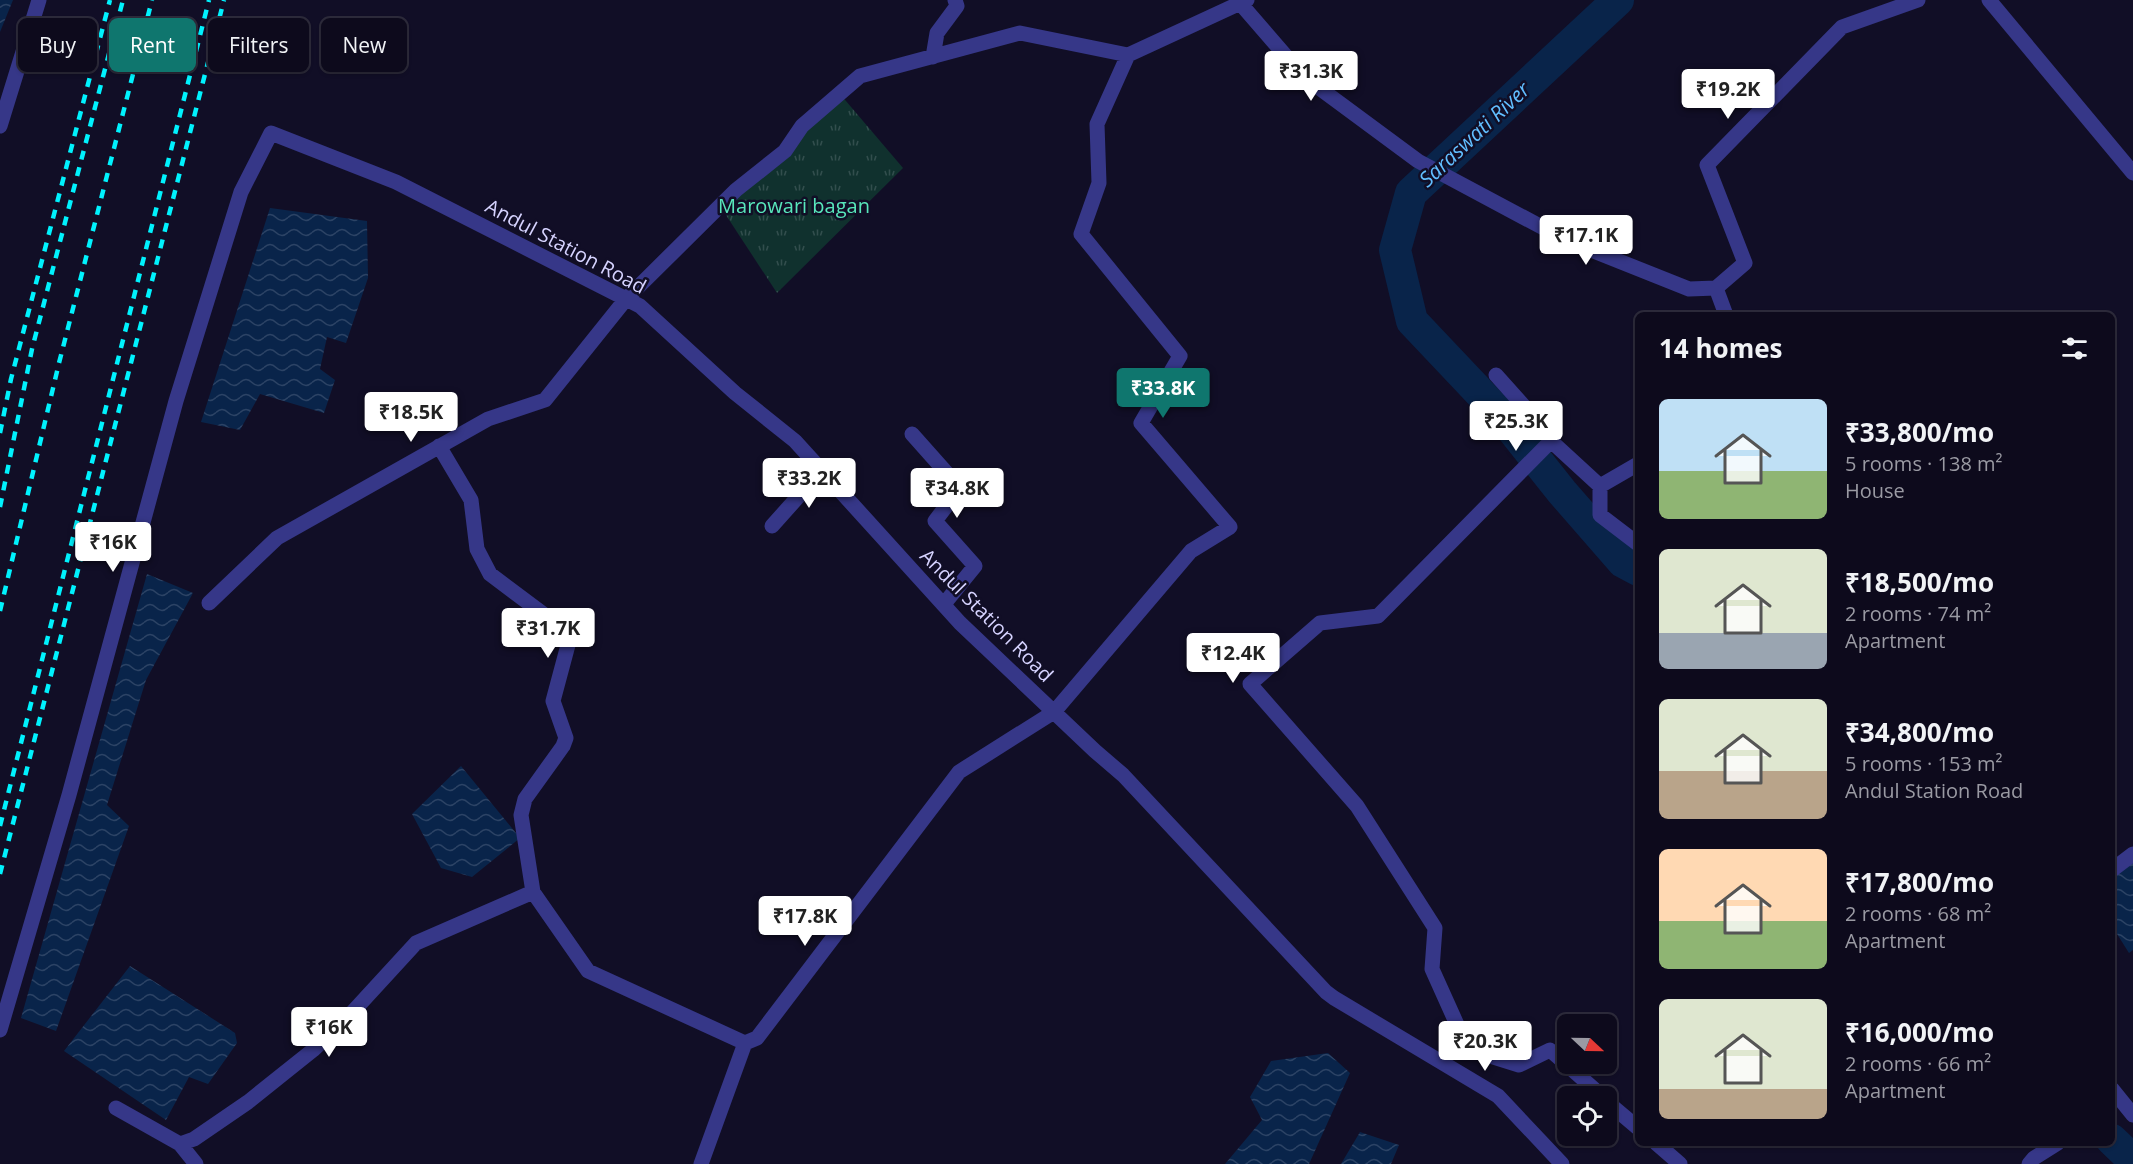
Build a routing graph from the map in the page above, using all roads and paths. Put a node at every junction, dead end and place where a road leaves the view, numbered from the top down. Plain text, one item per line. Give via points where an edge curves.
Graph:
1 (39, 0) edge
2 (955, 0) edge
3 (1918, 0) edge
4 (1989, 0) edge
5 (1244, 2) edge
6 (1128, 55) junction
7 (933, 57) junction
8 (0, 126) edge
9 (2133, 173) edge
10 (1716, 288) junction
11 (626, 299) junction
12 (1725, 312) edge
13 (1496, 375) dead end
14 (912, 434) dead end
15 (1550, 441) junction
16 (439, 446) junction
17 (1635, 466) edge
18 (822, 470) junction
19 (1600, 486) junction
20 (772, 526) dead end
21 (1635, 542) edge
22 (209, 603) dead end
23 (944, 604) junction
24 (1054, 712) junction
25 (2133, 854) edge
26 (2115, 868) edge
27 (533, 892) junction
28 (0, 1030) edge
29 (745, 1043) junction
30 (1591, 1086) edge
31 (2115, 1094) edge
32 (116, 1108) dead end
33 (1617, 1110) edge
34 (2124, 1110) edge
35 (1635, 1125) edge
36 (180, 1144) junction
37 (1665, 1146) edge
38 (2053, 1146) edge
39 (196, 1164) edge
40 (701, 1164) edge
41 (1562, 1164) edge
42 (1680, 1164) edge
43 (2029, 1164) edge

1 - 8 street
2 - 7 street via 957,6 937,33
3 - 10 street via 1842,27 1707,165 1744,263
4 - 9 street
5 - 6 street
5 - 10 street via 1304,76 1418,161 1576,244 1689,289
6 - 7 street via 1020,33
6 - 24 street via 1098,124 1099,183 1081,234 1180,356 1141,423 1230,526 1191,551
7 - 11 street via 860,75 802,126 785,151 736,190
10 - 12 street
11 - 16 street via 545,400 488,418
11 - 18 street, Andul Station Road via 640,306 735,393 795,441
11 - 28 street, Andul Station Road via 396,182 271,133 241,192 176,401 69,795
13 - 15 street via 1546,431
14 - 23 street via 960,488 935,521 975,566
15 - 19 street
15 - 30 street via 1378,616 1320,623 1250,684 1357,806 1435,928 1432,969 1468,1050 1519,1065 1551,1050
16 - 22 street via 277,538
16 - 27 street via 471,500 477,549 490,574 562,628 567,638 553,701 566,738 525,799 521,815
17 - 19 street
18 - 20 street
18 - 23 street, Andul Station Road
19 - 21 street via 1600,516
23 - 24 street, Andul Station Road
24 - 29 street via 959,772 757,1038
24 - 41 street, Andul Station Road via 1124,775 1326,992 1498,1096
25 - 26 street
27 - 29 street via 588,971
27 - 36 street via 416,943 313,1050 248,1102 194,1139
29 - 40 street
31 - 34 street
32 - 36 street
33 - 35 street
36 - 39 street
37 - 42 street
38 - 43 street

